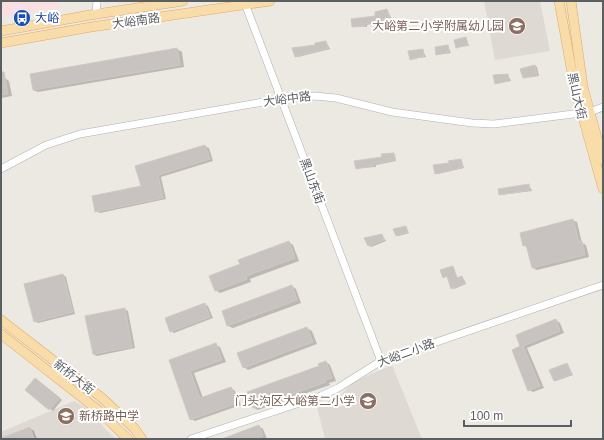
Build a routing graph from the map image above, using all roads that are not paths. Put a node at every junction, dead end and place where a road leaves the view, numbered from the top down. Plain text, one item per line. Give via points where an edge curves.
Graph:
1 (97, 1) edge
2 (183, 1) edge
3 (270, 1) edge
4 (559, 1) edge
5 (571, 1) edge
6 (245, 3) edge
7 (96, 14) junction
8 (1, 31) edge
9 (1, 43) edge
10 (280, 99) junction
11 (603, 107) edge
12 (585, 113) junction
13 (603, 160) edge
14 (1, 169) edge
15 (603, 189) edge
16 (603, 285) edge
17 (1, 320) edge
18 (1, 334) edge
19 (381, 360) junction
20 (128, 439) edge
21 (142, 439) edge
22 (191, 439) edge

1 - 7 street
2 - 7 main road, 大峪南路
3 - 6 main road, 大峪南路
4 - 12 main road, 黑山大街
5 - 12 main road, 黑山大街
6 - 9 main road, 大峪南路
6 - 10 street, 黑山东街
7 - 8 main road, 大峪南路
10 - 12 street, 大峪中路 via 316,96 336,98 392,112 472,123 494,124
10 - 14 street, 大峪中路 via 80,134 46,145
10 - 19 street, 黑山东街
11 - 12 street, 大峪中路
12 - 13 main road, 黑山大街
12 - 15 main road, 黑山大街
16 - 19 street, 大峪二小路
17 - 21 main road, 新桥大街 via 102,398
18 - 20 main road, 新桥大街 via 98,410
19 - 22 street, 大峪二小路 via 321,396

